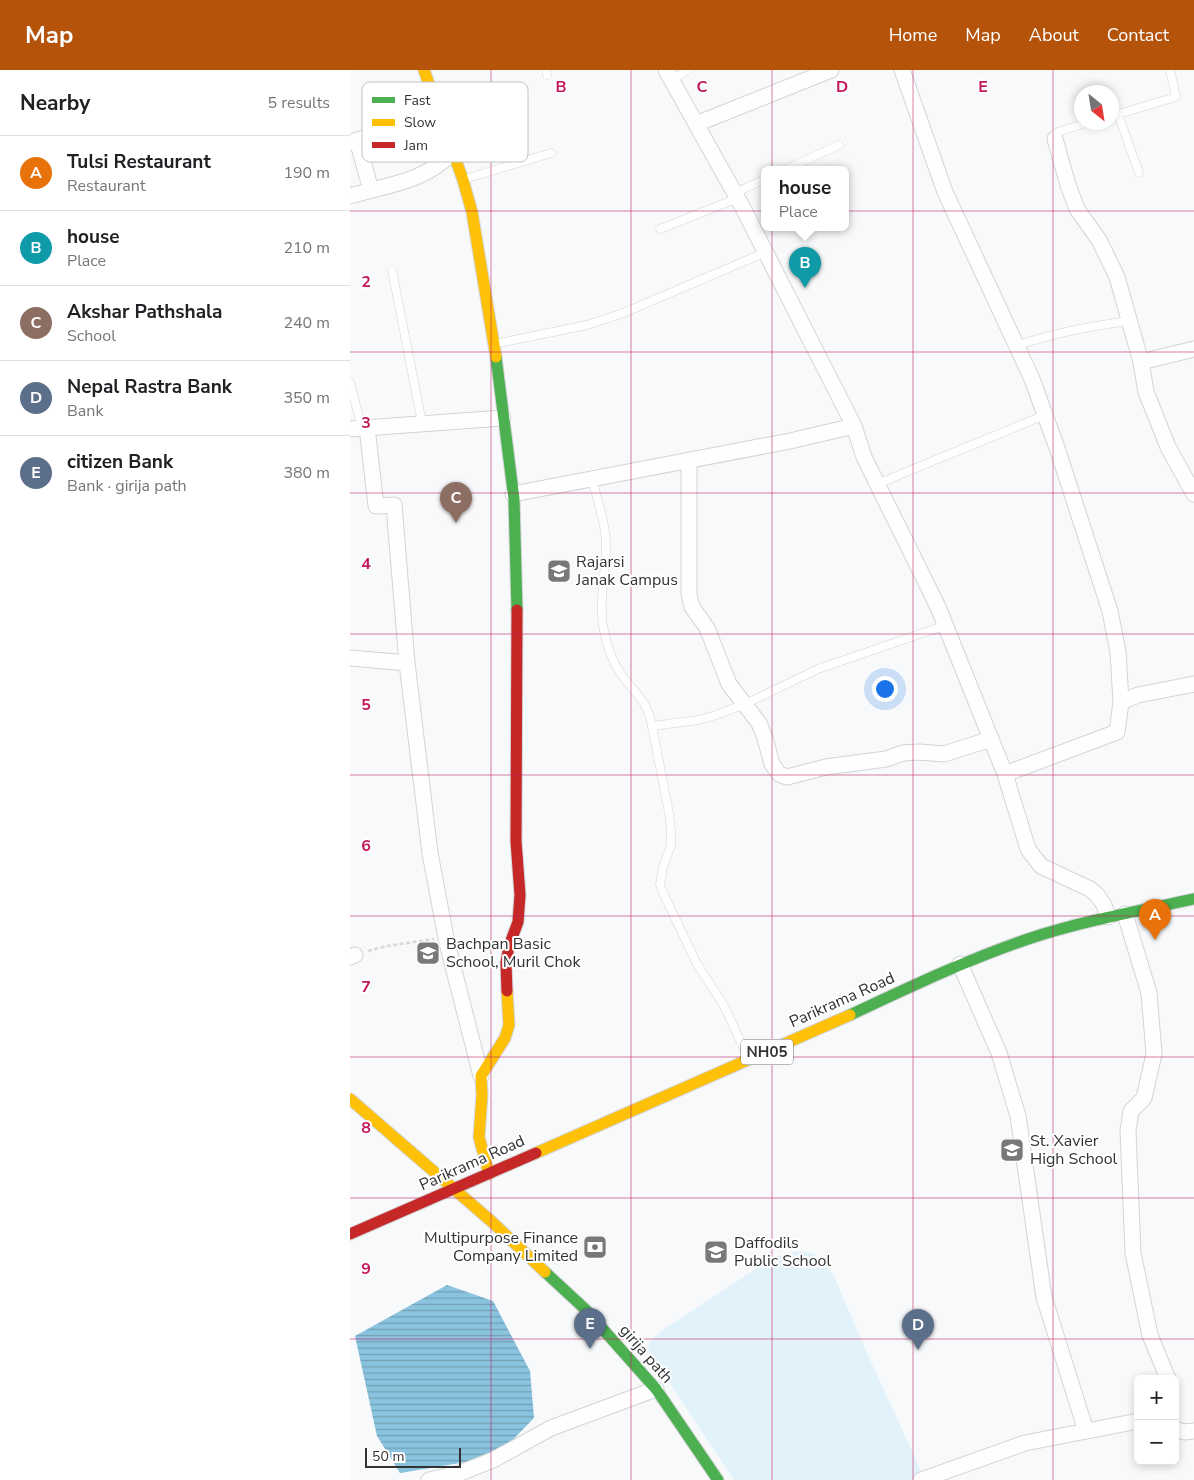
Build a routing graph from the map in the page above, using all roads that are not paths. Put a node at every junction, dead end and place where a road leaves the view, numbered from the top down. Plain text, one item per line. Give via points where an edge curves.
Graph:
1 (424, 70) edge
2 (688, 70) edge
3 (831, 70) edge
4 (902, 70) edge
5 (1170, 70) edge
6 (669, 75) edge
7 (428, 82) edge
8 (1119, 114) edge
9 (696, 124) junction
10 (1119, 125) edge
11 (1074, 127) edge
12 (1055, 139) joint
13 (354, 141) edge
14 (839, 145) dead end
15 (551, 153) dead end
16 (362, 158) edge
17 (528, 160) edge
18 (363, 162) edge
19 (444, 162) edge
20 (457, 162) edge
21 (522, 162) edge
22 (794, 166) edge
23 (1139, 173) dead end
24 (463, 180) junction
25 (761, 182) edge
26 (371, 190) junction
27 (350, 196) edge
28 (737, 196) junction
29 (660, 229) dead end
30 (766, 252) junction
31 (392, 270) dead end
32 (1129, 321) junction
33 (493, 344) junction
34 (1016, 346) junction
35 (1194, 350) edge
36 (1141, 362) junction
37 (350, 383) edge
38 (1045, 415) junction
39 (504, 418) junction
40 (422, 423) junction
41 (854, 426) junction
42 (360, 428) edge
43 (689, 460) junction
44 (592, 478) junction
45 (877, 484) junction
46 (513, 494) junction
47 (1194, 494) edge
48 (946, 625) junction
49 (350, 658) edge
50 (407, 663) junction
51 (1194, 684) edge
52 (1121, 702) junction
53 (745, 704) junction
54 (652, 726) junction
55 (991, 738) junction
56 (1005, 774) junction
57 (1194, 899) edge
58 (1125, 914) junction
59 (1108, 917) junction
60 (960, 964) junction
61 (749, 1059) junction
62 (481, 1076) junction
63 (350, 1099) edge
64 (489, 1174) junction
65 (455, 1189) junction
66 (350, 1234) edge
67 (1166, 1375) edge
68 (656, 1389) junction
69 (1134, 1422) edge
70 (1179, 1430) edge
71 (1194, 1430) edge
72 (1086, 1431) junction
73 (429, 1480) edge
74 (718, 1480) edge
75 (921, 1480) edge

1 - 7 main road
2 - 6 lane
3 - 9 street
4 - 34 street via 953,212
5 - 8 lane via 1176,96
6 - 9 street
9 - 28 street
10 - 23 lane
11 - 12 lane via 1058,132
12 - 32 street via 1072,199 1111,262
13 - 16 street
14 - 22 lane
15 - 17 lane
18 - 26 street
19 - 26 street via 417,178
20 - 24 main road
21 - 24 lane
24 - 33 main road via 472,212
25 - 28 lane
26 - 27 street
28 - 29 lane
28 - 30 street
30 - 33 lane via 621,314 588,325
30 - 41 street
31 - 40 lane
32 - 34 lane via 1052,335
32 - 36 street
33 - 39 main road
34 - 38 street
35 - 36 street
36 - 47 street via 1149,400 1168,447
37 - 42 lane
38 - 45 lane
38 - 52 street via 1110,611 1118,652
39 - 40 street
39 - 46 main road
40 - 42 street
41 - 43 street
41 - 45 street
42 - 50 street via 376,506 394,505
43 - 44 street
43 - 53 street via 689,595 692,607 707,628 729,684
44 - 46 street
44 - 54 lane via 606,546 603,629 611,655 621,674 642,699
45 - 48 street
46 - 62 main road via 517,606 516,841 520,895 518,922 508,946 506,963 508,1025 505,1038
48 - 53 lane via 818,669
48 - 55 street
49 - 50 street
50 - 62 street via 430,853 446,937
51 - 52 street via 1138,695
52 - 56 street via 1117,732
53 - 54 lane via 699,720
53 - 55 street via 759,723 772,764 779,774 787,777 903,753 944,754
54 - 61 lane via 671,831 671,845 660,885 693,956 723,1004
55 - 56 street
56 - 59 street via 1033,857 1050,872 1090,888 1104,905
57 - 58 main road, Parikrama Road / NH05
58 - 59 main road, Parikrama Road / NH05
58 - 67 street via 1149,993 1154,1054 1144,1098 1131,1111 1128,1131 1133,1254 1150,1336
59 - 60 main road, Parikrama Road / NH05 via 1029,939
60 - 61 main road, Parikrama Road / NH05
60 - 72 street via 999,1053 1018,1116 1044,1297
61 - 64 main road, Parikrama Road / NH05
62 - 64 main road via 479,1137
63 - 65 main road, girija path
64 - 65 main road, Parikrama Road / NH05
65 - 66 main road, Parikrama Road / NH05
65 - 68 main road, girija path via 585,1309
68 - 73 street via 551,1428 494,1460 460,1474
68 - 74 main road, girija path
69 - 72 street
70 - 71 street
72 - 75 street via 1025,1443

